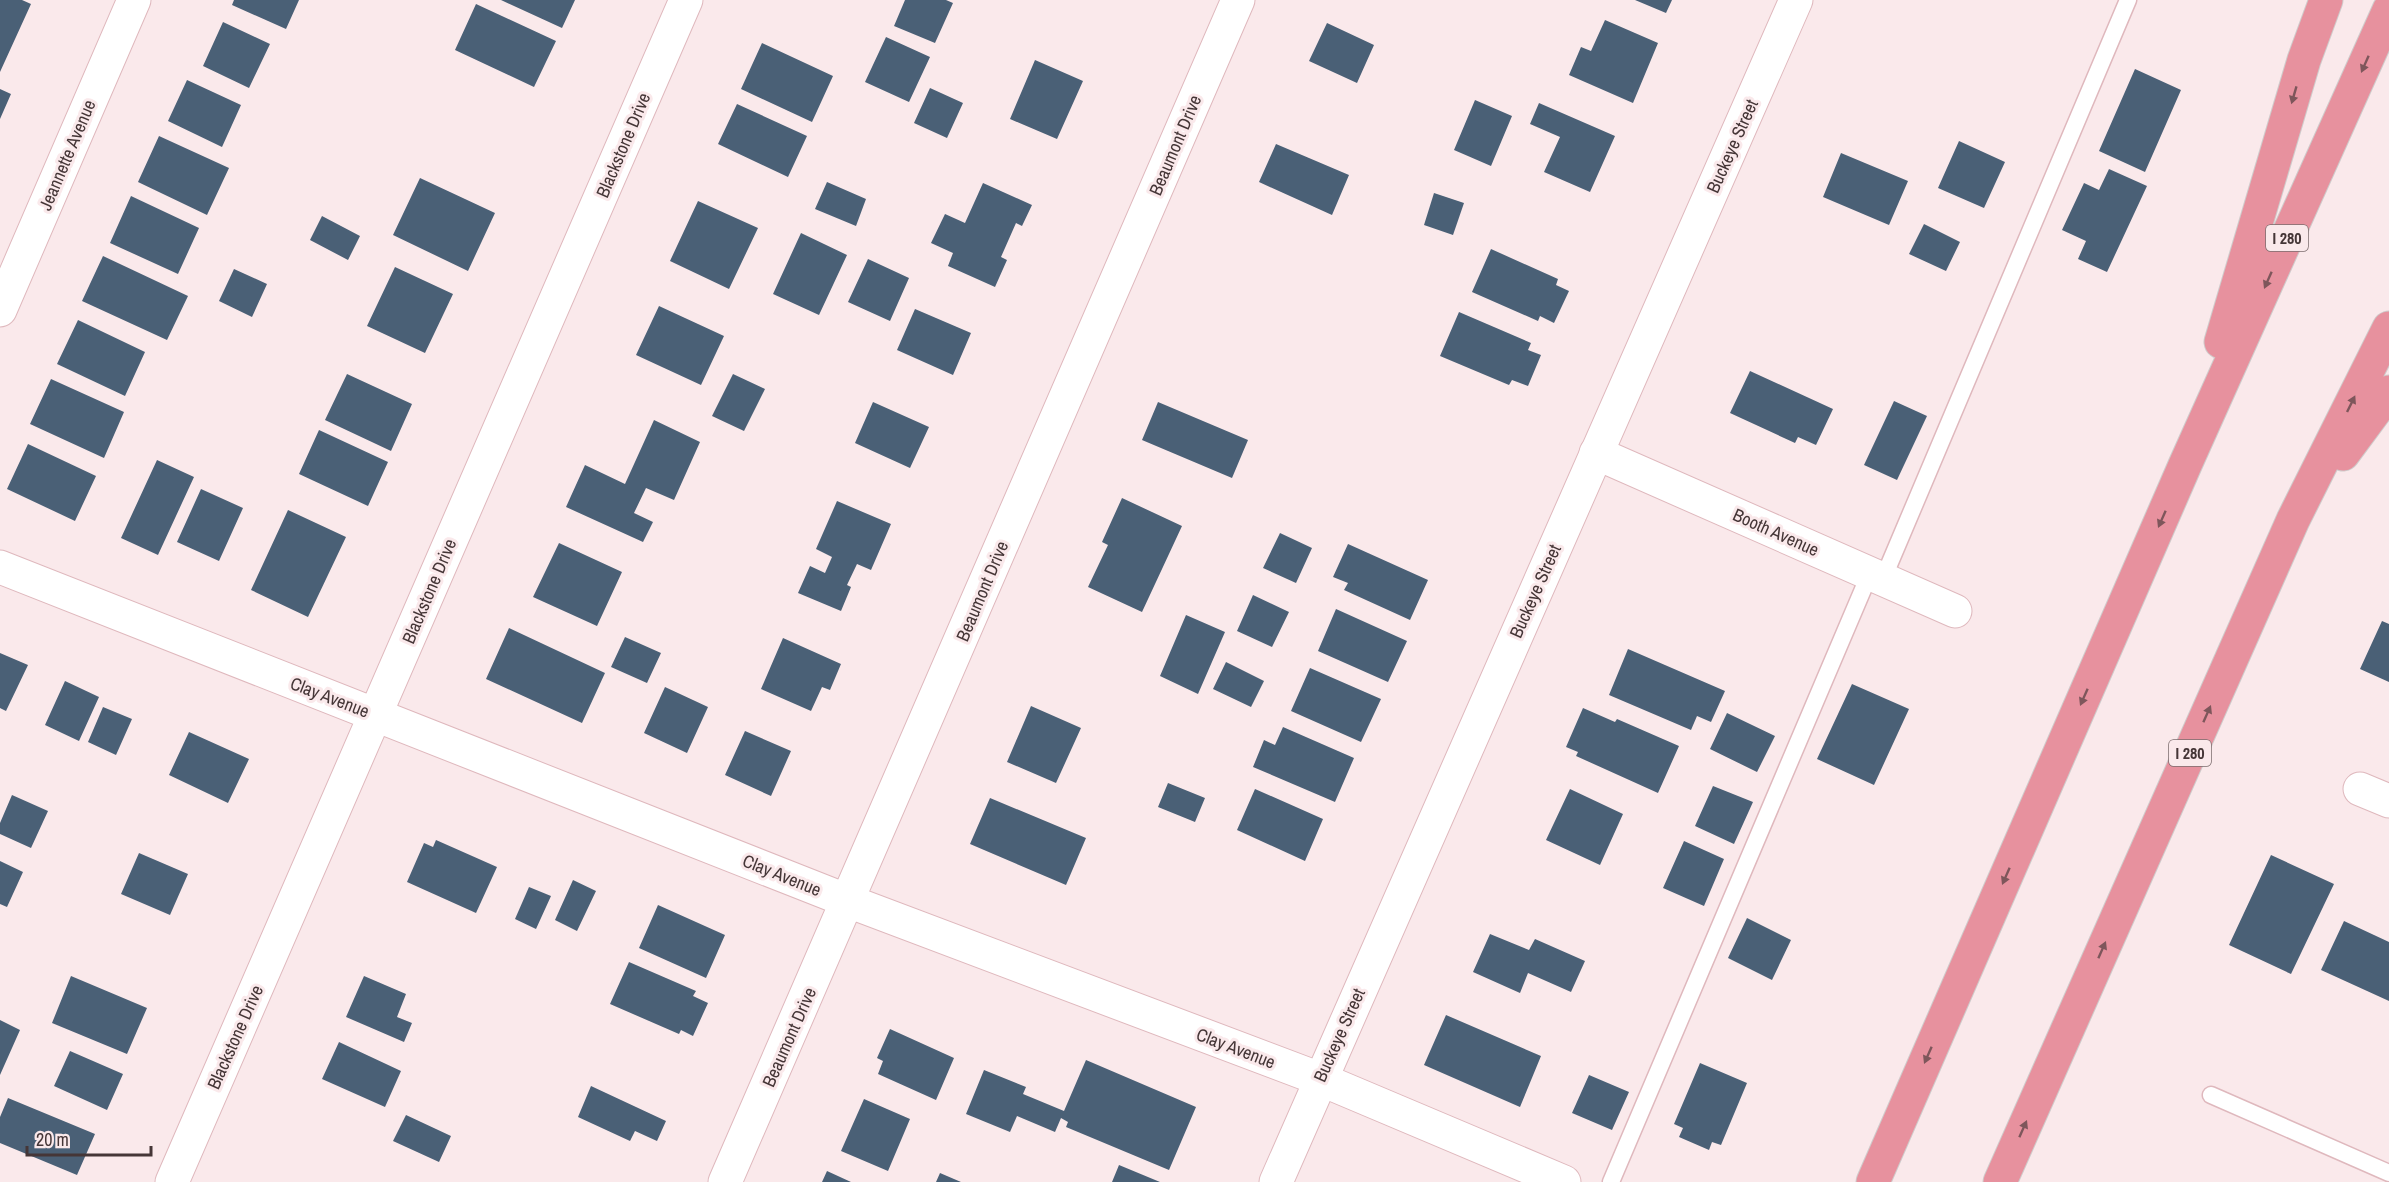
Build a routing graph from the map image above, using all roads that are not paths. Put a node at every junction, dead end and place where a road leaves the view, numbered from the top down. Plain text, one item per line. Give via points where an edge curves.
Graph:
1 (134, 0) edge
2 (686, 0) edge
3 (1238, 0) edge
4 (1796, 0) edge
5 (2128, 0) edge
6 (2326, 0) edge
7 (2389, 10) edge
8 (0, 310) edge
9 (2389, 328) edge
10 (2389, 392) edge
11 (1596, 453) junction
12 (2185, 465) junction
13 (2293, 520) junction
14 (0, 567) edge
15 (1877, 576) junction
16 (1955, 611) dead end
17 (375, 714) junction
18 (848, 901) junction
19 (1320, 1079) junction
20 (2211, 1095) dead end
21 (2389, 1173) edge
22 (172, 1182) edge
23 (725, 1182) edge
24 (1275, 1182) edge
25 (1564, 1182) edge
26 (1611, 1182) edge
27 (1873, 1182) edge
28 (2000, 1182) edge

1 - 8 street, Jeannette Avenue
2 - 17 street, Blackstone Drive
3 - 18 street, Beaumont Drive
4 - 11 street, Buckeye Street
5 - 15 lane
6 -> 12 highway via 2304,60
7 -> 12 highway, I 280
13 -> 9 highway, I 280
10 - 13 highway
11 - 15 street, Booth Avenue
11 - 19 street, Buckeye Street
12 -> 27 highway, I 280
28 -> 13 highway, I 280
14 - 17 street, Clay Avenue
15 - 16 street, Booth Avenue
15 - 26 lane
17 - 18 street, Clay Avenue
17 - 22 street, Blackstone Drive
18 - 19 street, Clay Avenue
18 - 23 street, Beaumont Drive
19 - 24 street, Buckeye Street
19 - 25 street, Clay Avenue
20 - 21 lane

